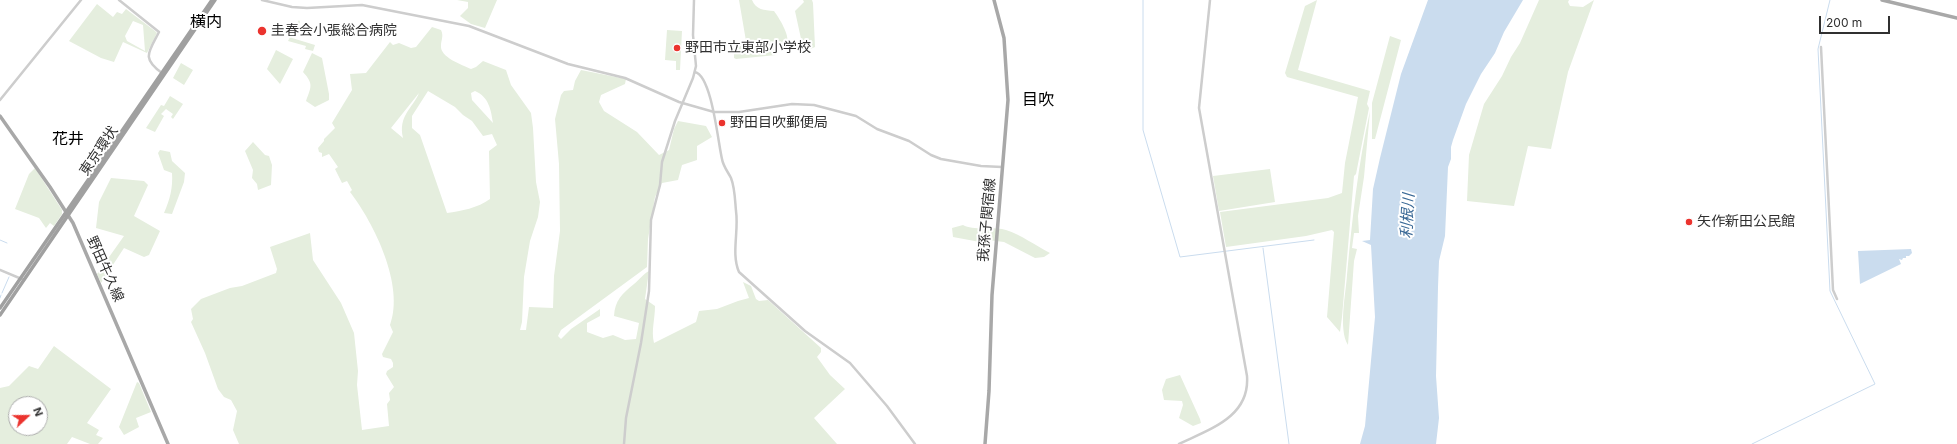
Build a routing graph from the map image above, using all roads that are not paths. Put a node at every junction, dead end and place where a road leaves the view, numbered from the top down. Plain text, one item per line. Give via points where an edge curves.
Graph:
1 (81, 0) edge
2 (119, 0) edge
3 (212, 0) edge
4 (215, 0) edge
5 (262, 0) edge
6 (694, 0) edge
7 (994, 0) edge
8 (1210, 0) edge
9 (1882, 0) edge
10 (1957, 18) edge
11 (1821, 47) dead end
12 (162, 72) junction
13 (695, 72) junction
14 (0, 100) edge
15 (682, 102) junction
16 (714, 112) junction
17 (0, 116) edge
18 (1002, 167) junction
19 (67, 214) junction
20 (0, 270) edge
21 (22, 279) junction
22 (1837, 300) dead end
23 (0, 308) edge
24 (0, 315) edge
25 (168, 444) edge
26 (624, 444) edge
27 (914, 444) edge
28 (985, 444) edge
29 (1179, 444) edge

1 - 14 street
2 - 12 street via 159,32 148,60
3 - 12 highway, 東京環状
4 - 19 highway, 東京環状
5 - 15 street via 308,8 362,5 469,26 575,67 630,79
6 - 13 street
7 - 18 main road, 我孫子関宿線 via 1004,38 1008,84
8 - 29 street via 1199,108 1247,376 1246,392 1243,403 1232,416
9 - 10 main road
11 - 22 street via 1833,290
12 - 19 highway, 東京環状
13 - 15 street
13 - 16 street via 703,78
15 - 16 street
15 - 26 street via 662,162 660,185 651,220 649,291 626,418
16 - 18 street via 797,104 814,105 856,116 877,129 909,141 941,159
16 - 27 street via 723,163 730,177 737,213 736,263 739,272 815,338 850,363 888,407
17 - 19 main road, 野田牛久線
18 - 28 main road, 我孫子関宿線 via 992,295
19 - 21 highway, 東京環状
19 - 25 main road, 野田牛久線
20 - 21 street
21 - 23 highway, 東京環状
21 - 24 highway, 東京環状

